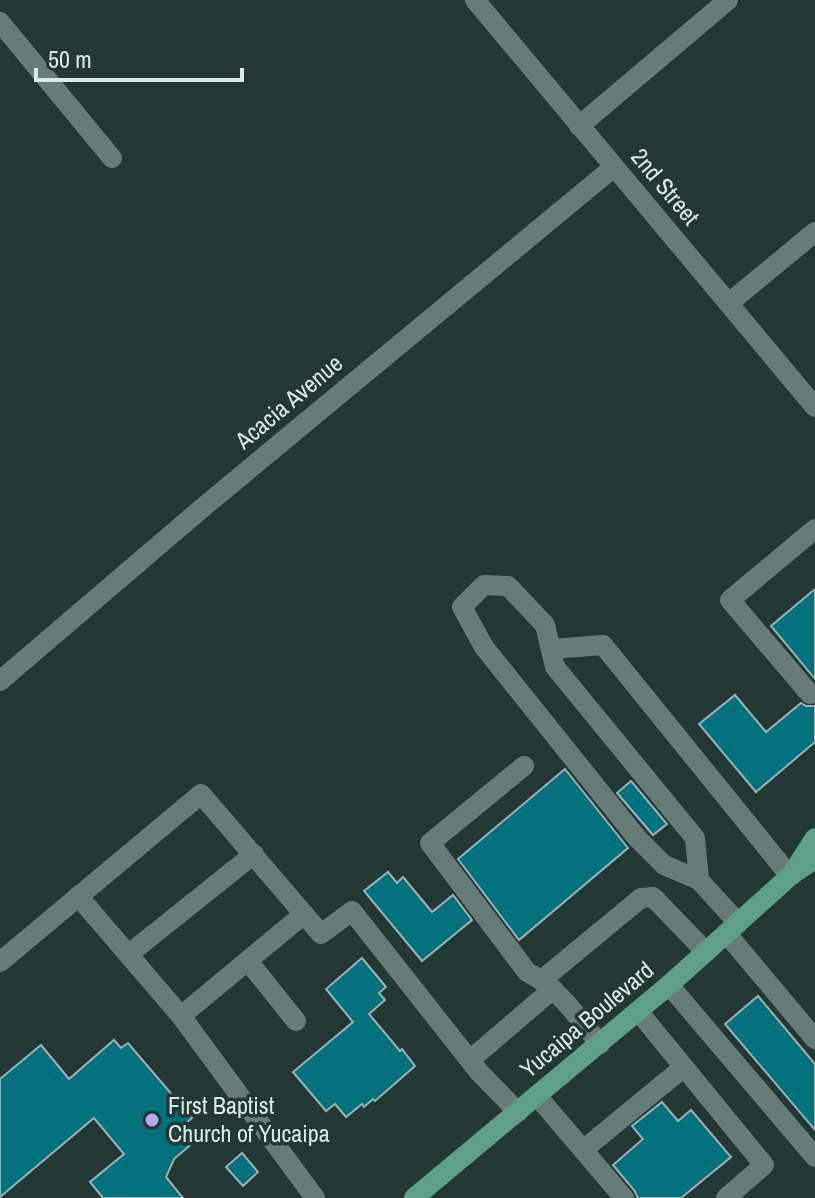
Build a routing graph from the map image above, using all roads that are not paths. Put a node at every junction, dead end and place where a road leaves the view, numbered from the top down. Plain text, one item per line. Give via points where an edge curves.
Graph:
1 (475, 0) edge
2 (728, 0) edge
3 (0, 22) edge
4 (579, 126) junction
5 (112, 158) dead end
6 (614, 167) junction
7 (815, 232) edge
8 (729, 303) junction
9 (815, 407) edge
10 (815, 529) edge
11 (551, 649) junction
12 (0, 681) edge
13 (810, 694) dead end
14 (524, 766) dead end
15 (815, 838) edge
16 (254, 854) junction
17 (815, 859) edge
18 (790, 876) junction
19 (699, 880) junction
20 (78, 896) junction
21 (304, 914) junction
22 (733, 928) junction
23 (706, 952) junction
24 (129, 954) junction
25 (248, 961) junction
26 (0, 962) edge
27 (548, 984) junction
28 (669, 985) junction
29 (638, 1011) junction
30 (181, 1016) junction
31 (296, 1021) dead end
32 (815, 1039) edge
33 (600, 1044) junction
34 (470, 1060) junction
35 (684, 1067) junction
36 (537, 1096) junction
37 (518, 1112) junction
38 (583, 1150) junction
39 (815, 1157) edge
40 (315, 1198) edge
41 (414, 1198) edge
42 (624, 1198) edge
43 (726, 1198) edge

1 - 4 street, 2nd Street
2 - 4 street
3 - 5 street
4 - 6 street, 2nd Street
6 - 8 street, 2nd Street
6 - 12 street, Acacia Avenue
7 - 8 street
8 - 9 street, 2nd Street
10 - 13 street via 730,600
11 - 18 street via 603,645
11 - 19 street via 555,667 695,838
11 - 19 street via 545,625 508,586 484,585 462,607 484,647 637,838 664,865
14 - 27 street via 430,843 527,972
15 - 18 main road, Yucaipa Boulevard
16 - 20 street via 201,794
16 - 21 street
16 - 24 street
17 - 18 main road, Yucaipa Boulevard
18 - 22 main road, Yucaipa Boulevard
19 - 22 street
20 - 24 street
20 - 26 street
21 - 25 street
21 - 34 street via 321,934 352,911
22 - 23 main road, Yucaipa Boulevard
22 - 32 street
23 - 27 street via 653,897 641,898
23 - 28 main road, Yucaipa Boulevard
24 - 30 street
25 - 30 street
25 - 31 street
27 - 33 street
27 - 34 street
28 - 29 main road, Yucaipa Boulevard
28 - 39 street
29 - 33 main road, Yucaipa Boulevard
29 - 35 street
30 - 40 street
33 - 36 main road, Yucaipa Boulevard
34 - 37 street
35 - 38 street
35 - 43 street via 764,1165
36 - 37 main road, Yucaipa Boulevard
36 - 38 street
37 - 41 main road, Yucaipa Boulevard
38 - 42 street

